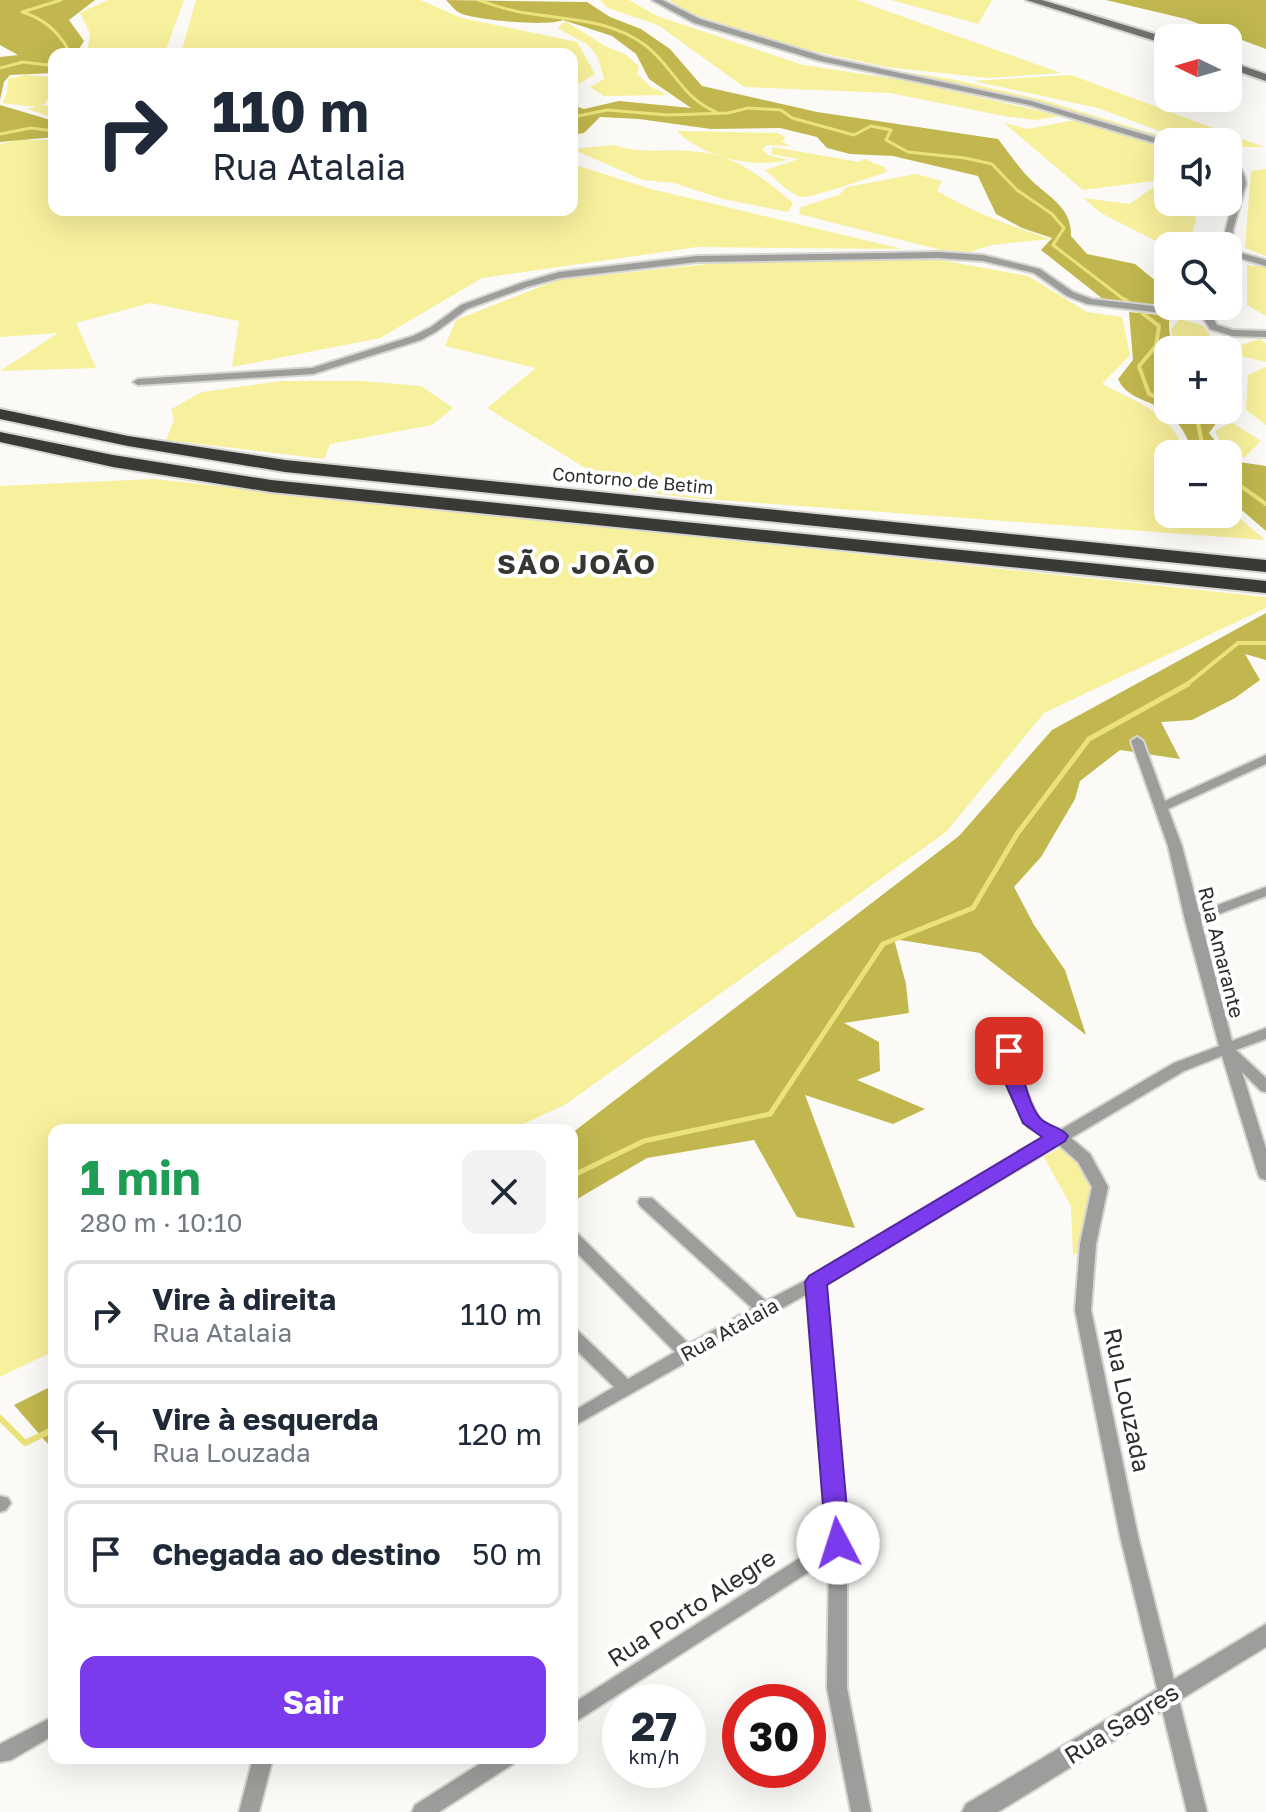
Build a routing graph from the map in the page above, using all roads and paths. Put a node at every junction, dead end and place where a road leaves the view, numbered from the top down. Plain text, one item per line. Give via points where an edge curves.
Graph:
1 (656, 0) edge
2 (1031, 0) edge
3 (1051, 0) edge
4 (1154, 35) edge
5 (1154, 35) edge
6 (1242, 62) edge
7 (1242, 69) edge
8 (1266, 71) edge
9 (1266, 78) edge
10 (1154, 140) edge
11 (1242, 256) edge
12 (1266, 263) edge
13 (1154, 309) edge
14 (1210, 320) edge
15 (1266, 334) edge
16 (138, 382) dead end
17 (0, 414) edge
18 (0, 437) edge
19 (1266, 566) edge
20 (1266, 587) edge
21 (1137, 741) dead end
22 (1266, 759) edge
23 (1163, 807) junction
24 (1266, 891) edge
25 (1192, 920) junction
26 (1006, 1027) dead end
27 (1266, 1033) edge
28 (1228, 1050) junction
29 (1266, 1087) edge
30 (1058, 1136) junction
31 (1266, 1174) edge
32 (646, 1202) dead end
33 (578, 1244) edge
34 (816, 1282) junction
35 (764, 1309) junction
36 (578, 1342) edge
37 (687, 1353) junction
38 (626, 1388) junction
39 (578, 1416) edge
40 (838, 1543) junction
41 (1266, 1634) edge
42 (1168, 1694) junction
43 (578, 1711) edge
44 (48, 1729) edge
45 (1, 1757) edge
46 (261, 1764) edge
47 (497, 1764) edge
48 (249, 1812) edge
49 (422, 1812) edge
50 (861, 1812) edge
51 (975, 1812) edge
52 (1197, 1812) edge

1 - 10 street via 697,21 812,56 1031,103
2 - 4 main road
3 - 5 main road
6 - 8 main road
7 - 9 main road
11 - 12 street
13 - 16 street via 1090,302 1037,271 983,258 697,259 559,275 524,285 464,307 417,338 313,371
14 - 15 street via 1220,331
17 - 19 highway, Contorno de Betim via 285,466
18 - 20 highway via 271,486
21 - 23 street, Rua Amarante
22 - 23 street
23 - 25 street, Rua Amarante
24 - 25 street
25 - 28 street, Rua Amarante
26 - 30 street, Rua Louzada via 1012,1076 1033,1123
27 - 28 street, Rua Atalaia
28 - 29 street
28 - 30 street, Rua Atalaia via 1179,1067
28 - 31 street, Rua Amarante
30 - 34 street, Rua Atalaia
30 - 42 street, Rua Louzada via 1084,1158 1100,1187 1088,1244 1083,1310
32 - 35 street
33 - 37 street
34 - 35 street, Rua Atalaia
34 - 40 street
35 - 37 street, Rua Atalaia
36 - 38 street
37 - 38 street, Rua Atalaia
38 - 39 street, Rua Atalaia
40 - 43 street, Rua Porto Alegre
40 - 50 street via 837,1688
41 - 42 street, Rua Sagres
42 - 51 street, Rua Sagres
42 - 52 street, Rua Louzada
44 - 45 street
46 - 48 street
47 - 49 street

